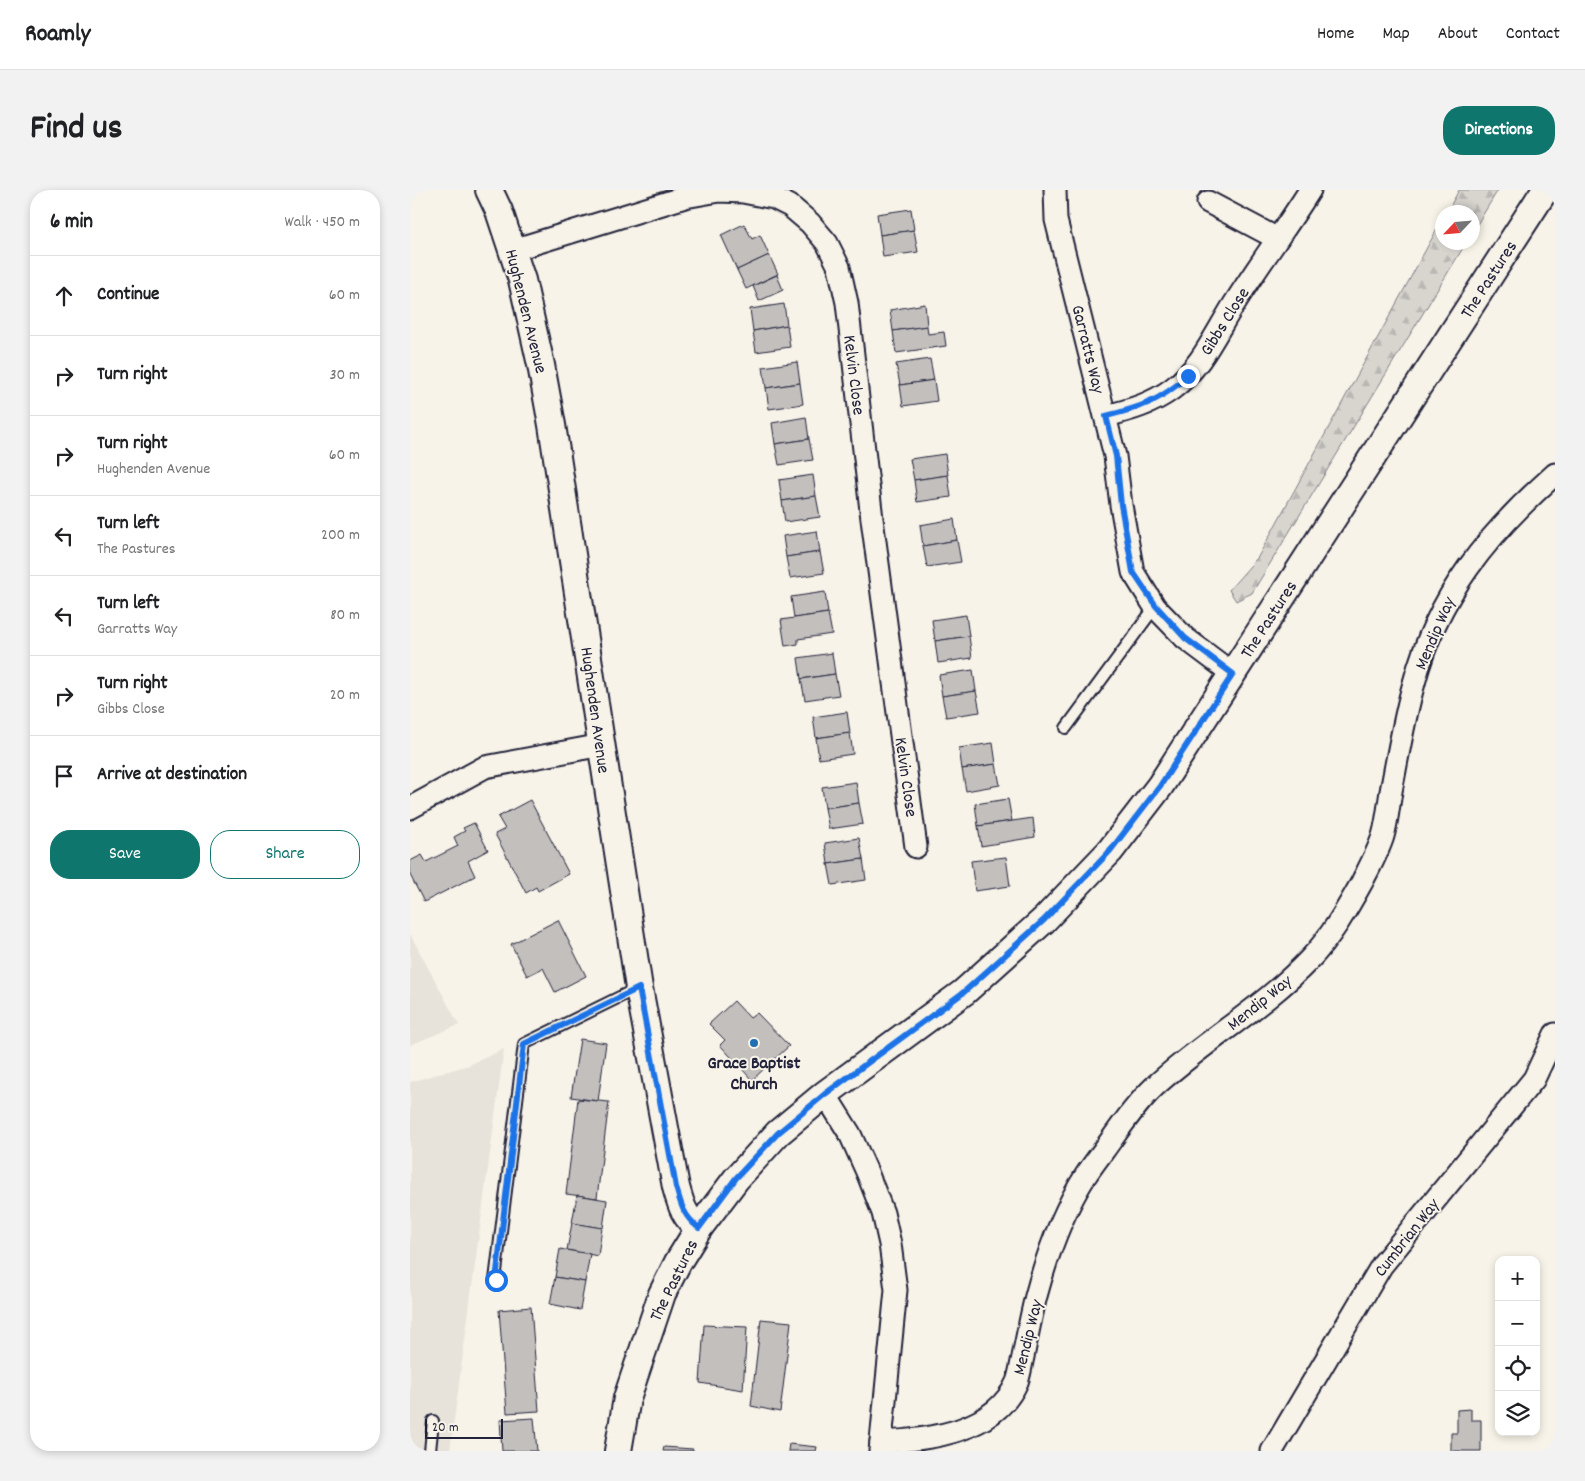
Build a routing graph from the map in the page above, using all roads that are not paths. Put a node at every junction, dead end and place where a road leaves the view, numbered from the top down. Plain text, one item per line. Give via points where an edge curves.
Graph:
1 (490, 190) edge
2 (1055, 190) edge
3 (1310, 190) edge
4 (1545, 190) edge
5 (775, 194) edge
6 (1208, 202) dead end
7 (1276, 238) junction
8 (513, 250) junction
9 (1106, 416) junction
10 (1555, 474) edge
11 (1156, 606) junction
12 (1233, 674) junction
13 (1066, 728) dead end
14 (602, 745) junction
15 (410, 808) edge
16 (916, 847) dead end
17 (639, 988) junction
18 (1555, 1034) edge
19 (825, 1094) junction
20 (699, 1228) junction
21 (496, 1280) dead end
22 (433, 1421) dead end
23 (881, 1447) edge
24 (430, 1451) edge
25 (618, 1451) edge
26 (1272, 1451) edge

1 - 8 street, Hughenden Avenue
2 - 9 street, Garratts Way via 1056,220
3 - 7 street, Gibbs Close
4 - 12 street, The Pastures
5 - 8 street, Kelvin Close via 719,192 684,197
5 - 16 street, Kelvin Close via 810,223 827,243 839,267 847,303
6 - 7 street
7 - 9 street, Gibbs Close via 1188,376 1151,403
8 - 14 street, Hughenden Avenue via 531,315 552,425
9 - 11 street, Garratts Way via 1116,456 1133,572
10 - 23 street, Mendip Way via 1515,511 1482,550 1456,583 1438,616 1414,684 1382,837 1342,917 1311,958 1280,987 1152,1089 1128,1116 1086,1175 1068,1206 1052,1249 1037,1295 1017,1381 1004,1400 986,1416 962,1429
11 - 12 street, Garratts Way via 1185,638
11 - 13 lane
12 - 19 street, The Pastures via 1160,786 1110,851 1044,920 964,992
14 - 15 street via 485,767
14 - 17 street, Hughenden Avenue
17 - 20 street, Hughenden Avenue via 676,1187 689,1221
17 - 21 lane via 524,1044
18 - 26 street, Cumbrian Way via 1534,1079 1382,1265
19 - 20 street, The Pastures via 778,1133 736,1178
19 - 23 street via 850,1134 867,1172 883,1213 890,1244 896,1290
20 - 25 street, The Pastures via 678,1262 656,1310 626,1398
22 - 24 lane

